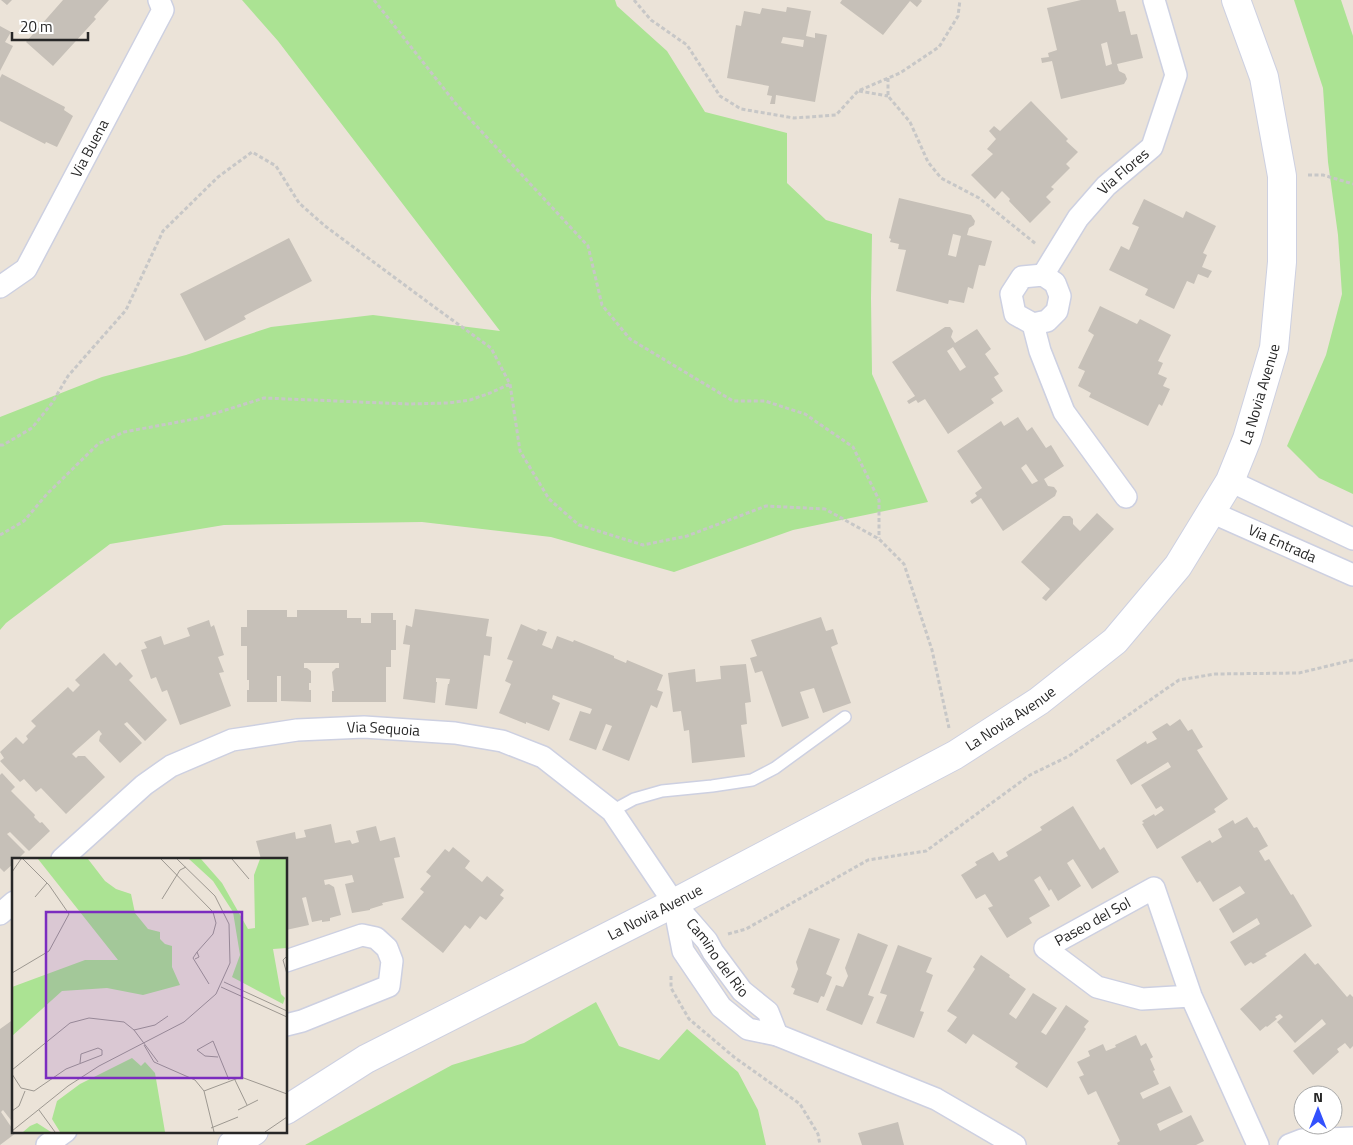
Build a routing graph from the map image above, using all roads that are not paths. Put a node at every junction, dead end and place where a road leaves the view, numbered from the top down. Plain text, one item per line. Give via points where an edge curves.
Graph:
1 (159, 0) edge
2 (1154, 0) edge
3 (1236, 0) edge
4 (1048, 267) junction
5 (0, 287) edge
6 (1033, 324) junction
7 (1230, 481) junction
8 (1126, 497) dead end
9 (1211, 512) junction
10 (1353, 539) edge
11 (1353, 575) edge
12 (846, 717) dead end
13 (612, 811) junction
14 (63, 858) edge
15 (674, 903) junction
16 (12, 904) edge
17 (0, 914) edge
18 (288, 960) edge
19 (1191, 996) junction
20 (731, 999) junction
21 (288, 1024) edge
22 (288, 1109) edge
23 (65, 1132) edge
24 (252, 1132) edge
25 (1353, 1138) edge
26 (1298, 1143) edge
27 (46, 1145) edge
28 (232, 1145) edge
29 (1015, 1145) edge
30 (1258, 1145) edge

1 - 5 street, Via Buena via 163,10 26,269
2 - 4 street, Via Flores via 1176,75 1152,147 1106,186 1078,218
3 - 7 main road, La Novia Avenue via 1264,77 1282,176 1282,262 1274,348 1247,439
4 - 6 street via 1060,296 1059,304 1047,321
4 - 6 street via 1022,277 1011,294 1015,314
6 - 8 street via 1040,352 1064,412
7 - 9 main road, La Novia Avenue
7 - 10 street
9 - 11 street, Via Entrada
9 - 15 main road, La Novia Avenue via 1178,566 1115,641 1039,701 955,755
12 - 13 lane via 775,768 752,780 662,791 634,799
13 - 14 street, Via Sequoia via 543,757 502,741 455,733 364,727 297,730 232,740 171,766 144,785
13 - 15 street, Via Sequoia
15 - 20 street, Camino del Rio via 713,952
15 - 20 street, Camino del Rio via 682,951
15 - 22 main road, La Novia Avenue via 366,1059
16 - 17 street
18 - 21 street via 362,935 376,938 387,948 392,961 389,986
19 - 19 street, Paseo del Sol via 1154,888 1045,948 1097,988 1142,999
19 - 30 street, Paseo del Sol
20 - 29 street, Camino del Rio via 768,1012 777,1035 936,1099
23 - 27 street
24 - 28 main road
25 - 26 street

